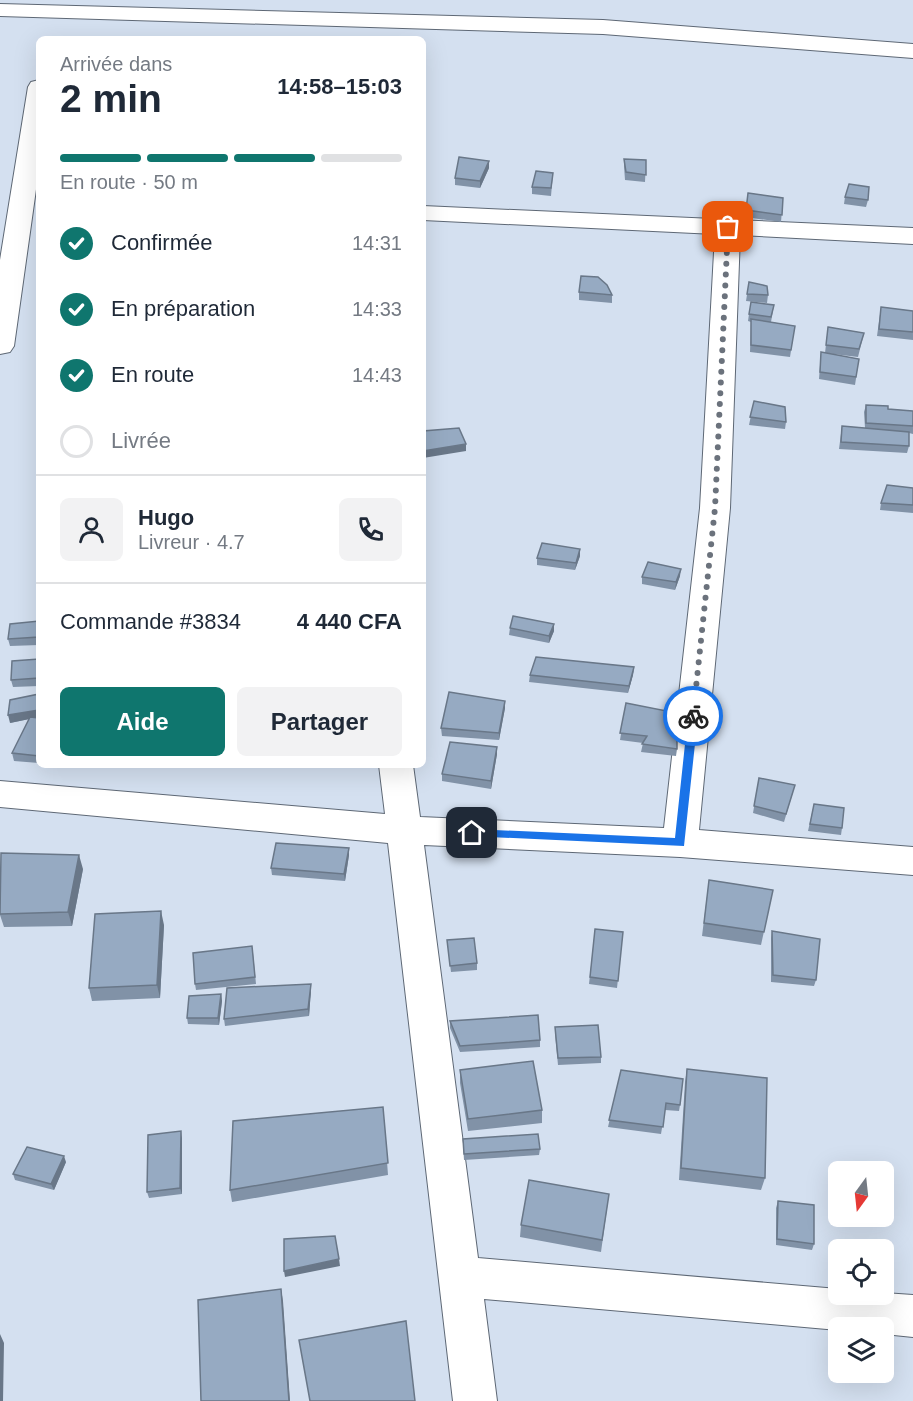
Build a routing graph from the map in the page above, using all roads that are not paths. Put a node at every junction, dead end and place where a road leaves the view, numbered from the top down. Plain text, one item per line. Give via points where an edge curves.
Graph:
1 (0, 10) edge
2 (913, 51) edge
3 (36, 105) edge
4 (21, 193) edge
5 (426, 213) edge
6 (728, 227) junction
7 (913, 236) edge
8 (0, 346) edge
9 (396, 768) edge
10 (0, 794) edge
11 (403, 830) junction
12 (680, 843) junction
13 (913, 861) edge
14 (460, 1277) junction
15 (913, 1316) edge
16 (475, 1401) edge

1 - 2 street via 49,20 604,18
3 - 4 street
4 - 8 street
5 - 6 street
6 - 7 street
6 - 12 street via 715,508
9 - 11 street
10 - 11 street
11 - 12 street
11 - 14 street
12 - 13 street
14 - 15 street
14 - 16 street

